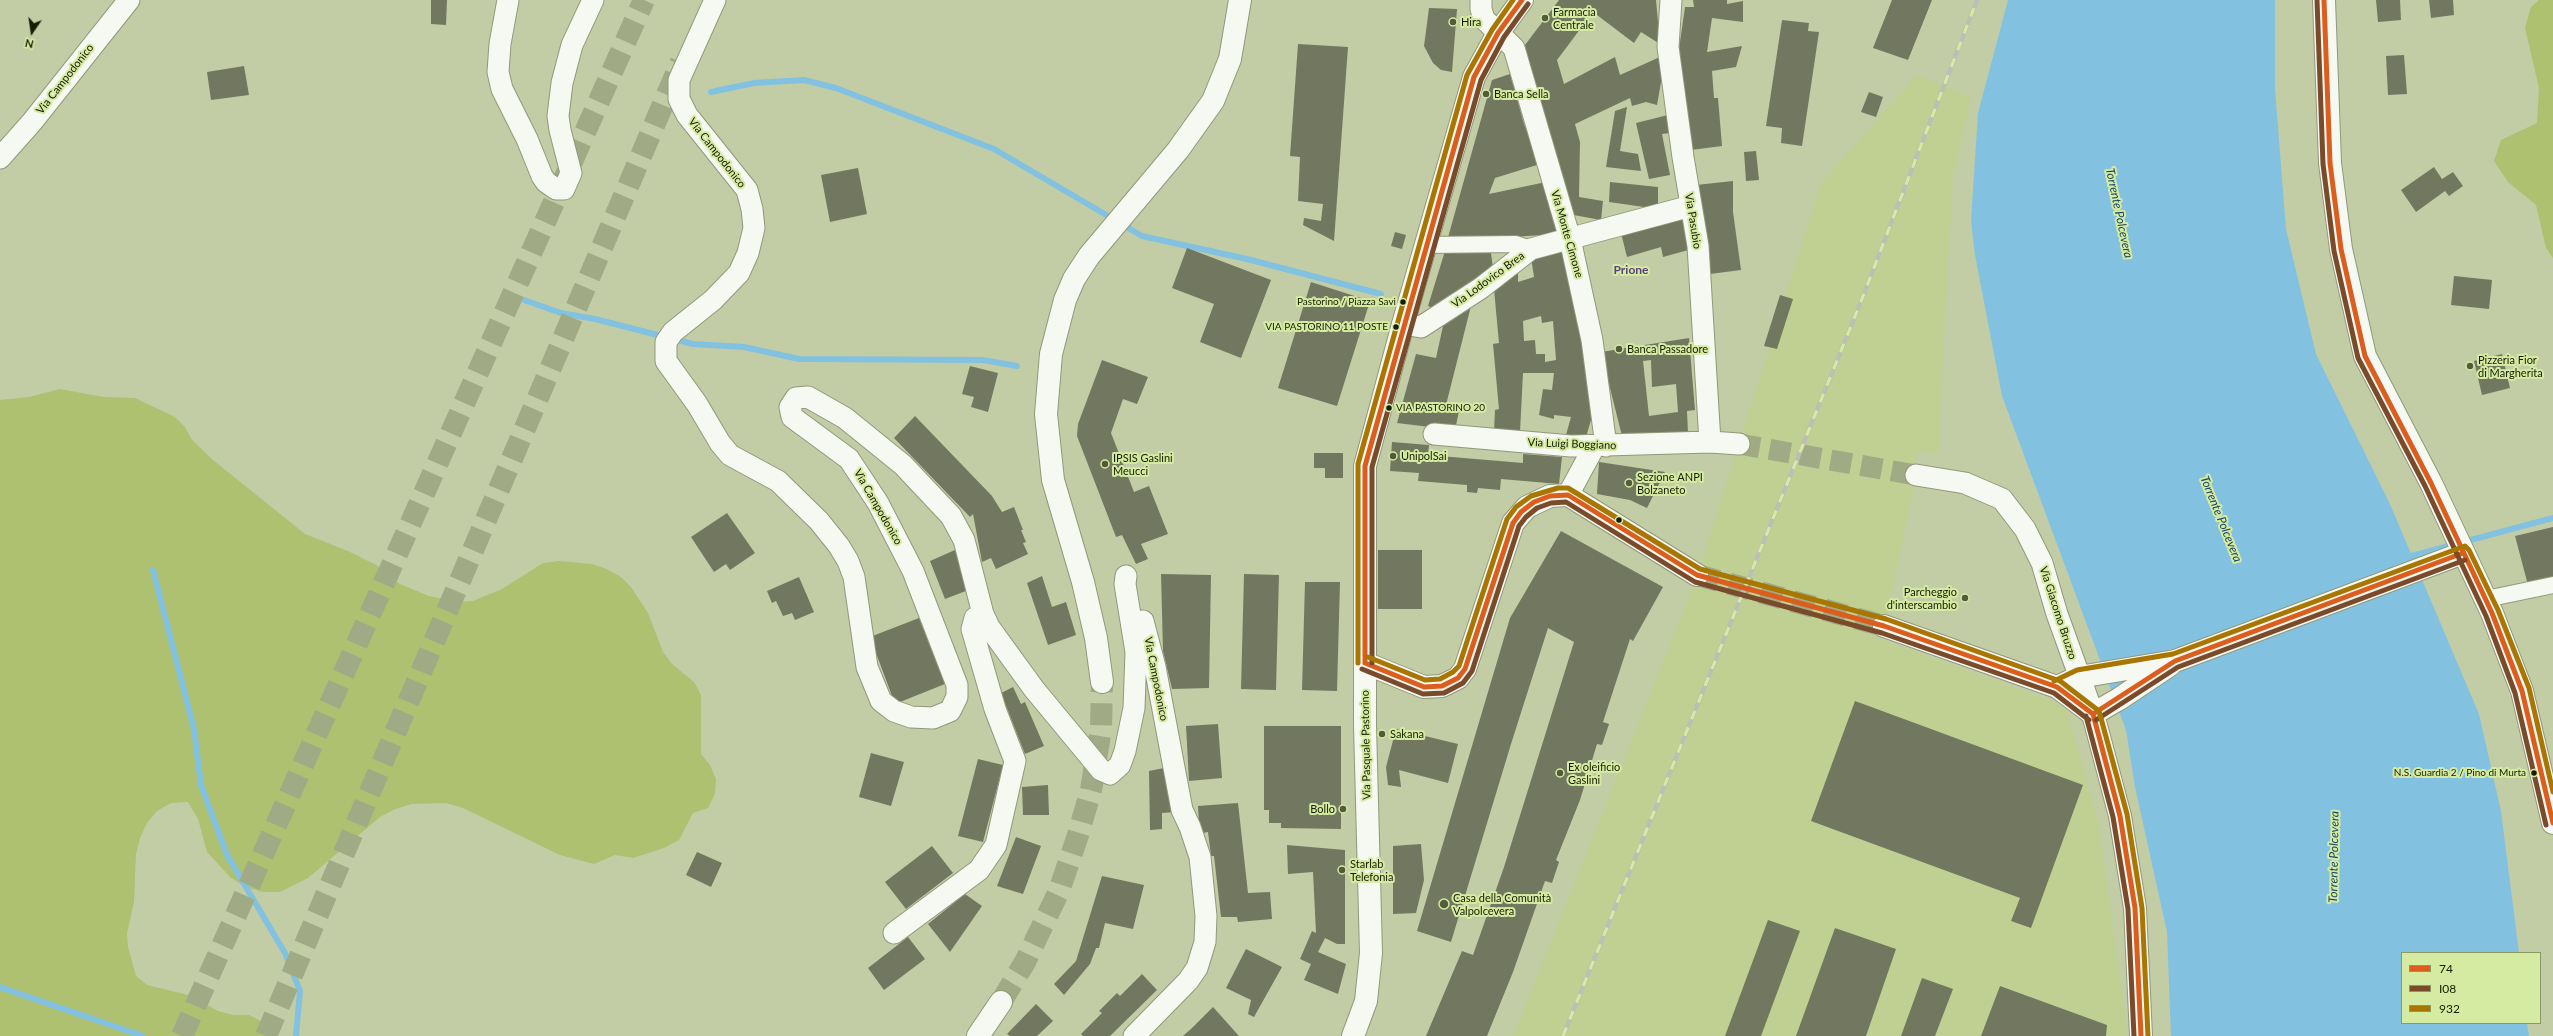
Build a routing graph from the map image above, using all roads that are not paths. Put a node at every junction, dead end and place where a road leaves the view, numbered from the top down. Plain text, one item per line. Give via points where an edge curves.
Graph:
1 (129, 0) edge
2 (508, 0) edge
3 (592, 0) edge
4 (715, 0) edge
5 (1240, 0) edge
6 (1481, 0) edge
7 (1522, 0) edge
8 (1671, 0) edge
9 (2324, 0) edge
10 (1498, 33) junction
11 (0, 158) edge
12 (1691, 206) junction
13 (1570, 239) junction
14 (1426, 245) junction
15 (1530, 249) junction
16 (1403, 324) junction
17 (1434, 434) dead end
18 (1710, 442) junction
19 (1739, 444) tunnel mouth
20 (1600, 446) junction
21 (1916, 475) tunnel mouth
22 (1568, 495) junction
23 (2463, 553) junction
24 (1698, 575) tunnel mouth
25 (2553, 585) edge
26 (2486, 599) junction
27 (986, 620) junction
28 (1884, 626) tunnel mouth
29 (2176, 661) junction
30 (1365, 663) junction
31 (2079, 677) junction
32 (1102, 682) tunnel mouth
33 (2057, 687) junction
34 (2093, 714) junction
35 (2553, 823) edge
36 (894, 933) dead end
37 (1001, 1002) tunnel mouth
38 (978, 1036) edge
39 (1134, 1036) edge
40 (1353, 1036) edge
41 (2141, 1036) edge

1 - 11 street, Via Campodonico via 32,122
2 - 3 street via 498,72 502,89 546,182 556,189 564,189 571,173 559,123 562,83 572,45
4 - 27 street, Via Campodonico via 679,80 679,99 687,115 747,190 754,228 748,253 739,273 713,300 673,332 666,342 666,361 730,455 778,481 819,521 839,546 854,577 867,667 881,701 894,712 911,717 933,718 950,711 957,697 957,685 913,571 878,503 849,458 792,417 790,407 796,398 808,397 845,418 903,465 951,516 964,540
5 - 32 main road via 1230,59 1213,101 1182,144 1089,256 1074,279 1065,300 1051,354 1046,414 1053,480 1083,582 1096,638
6 - 10 street, Via Monte Cimone via 1484,19
7 - 10 main road, Via Pasquale Pastorino
8 - 12 street, Via Pasubio via 1668,47
9 - 23 main road via 2330,163 2341,249 2355,318 2365,356 2431,483
10 - 13 street, Via Monte Cimone via 1514,48
10 - 14 main road, Via Pasquale Pastorino via 1474,77
12 - 13 street, Via Lodovico Brea
12 - 18 street, Via Pasubio via 1698,246
13 - 15 street, Via Lodovico Brea
13 - 20 street, Via Monte Cimone via 1592,340
14 - 15 street via 1516,244
14 - 16 main road, Via Pasquale Pastorino
15 - 16 street, Via Lodovico Brea via 1480,288 1421,327
16 - 30 main road, Via Pasquale Pastorino via 1365,466
17 - 20 street, Via Luigi Boggiano
18 - 19 street
18 - 20 street, Via Luigi Boggiano
20 - 22 street
21 - 31 street, Via Giacomo Bruzzo via 1965,483 2002,499 2025,529 2042,563
22 - 24 main road
22 - 30 main road via 1550,496 1534,502 1521,512 1513,523 1462,674 1451,683 1432,688 1414,684
23 - 26 main road
23 - 29 main road
25 - 26 street
26 - 35 main road via 2522,691
27 - 36 street via 975,618 972,629 995,709 1015,761 996,845 979,870
27 - 39 street, Via Campodonico via 1034,689 1101,770 1110,774 1120,765 1134,708 1136,652 1125,584 1126,576 1131,582 1156,667 1182,810 1200,857 1206,916 1205,942 1197,968 1188,981
28 - 33 main road
29 - 31 main road
29 - 34 main road
30 - 40 main road, Via Pasquale Pastorino via 1371,966 1366,1001
31 - 33 main road
31 - 34 street, Via Giacomo Bruzzo
33 - 34 main road
34 - 41 main road, Via Giacomo Bruzzo via 2120,816 2135,908
37 - 38 main road

